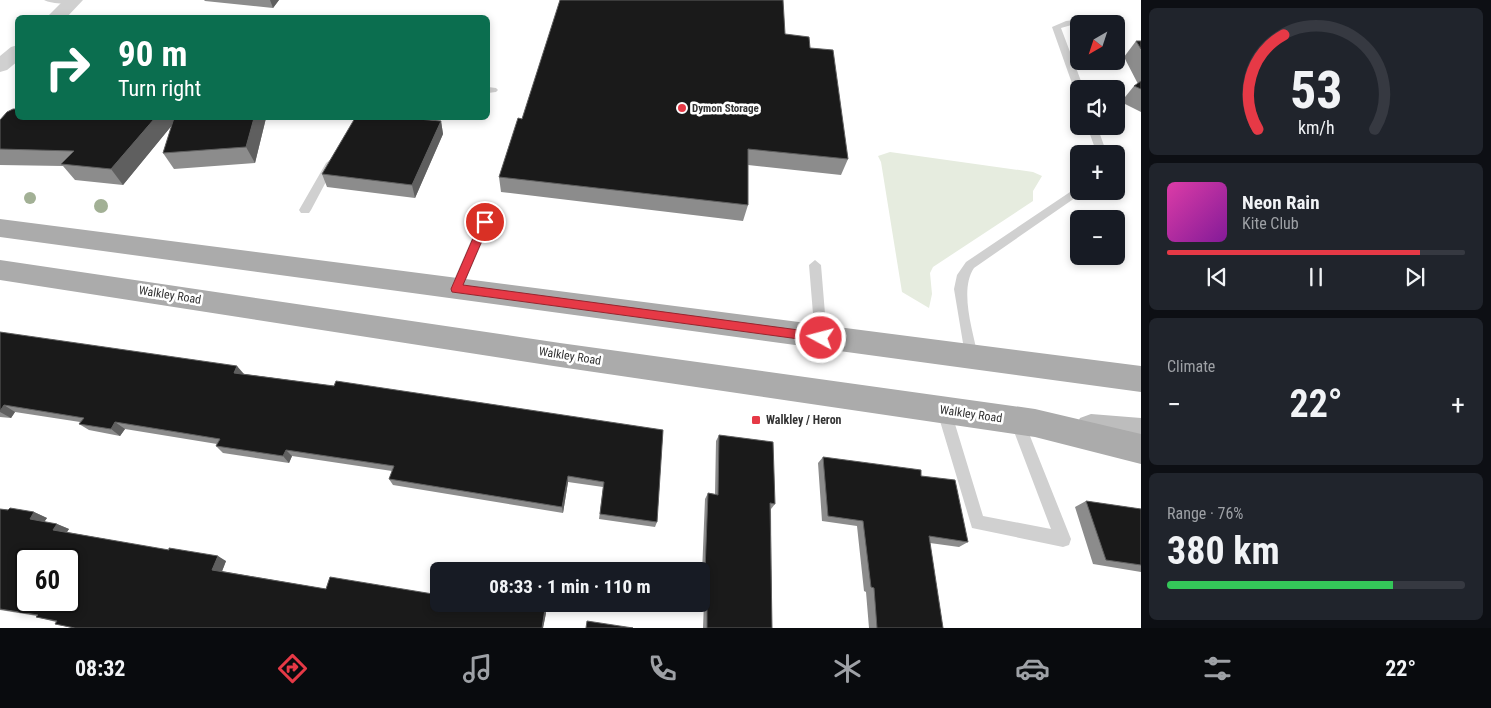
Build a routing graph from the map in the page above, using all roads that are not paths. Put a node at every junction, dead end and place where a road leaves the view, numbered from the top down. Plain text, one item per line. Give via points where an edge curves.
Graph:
1 (48, 0) edge
2 (74, 1) edge
3 (58, 15) edge
4 (1070, 22) edge
5 (15, 53) edge
6 (1070, 65) edge
7 (0, 66) edge
8 (338, 151) edge
9 (1070, 198) edge
10 (305, 210) dead end
11 (485, 222) dead end
12 (0, 228) edge
13 (816, 265) dead end
14 (0, 270) edge
15 (456, 289) junction
16 (821, 338) junction
17 (970, 357) junction
18 (1141, 379) edge
19 (944, 411) junction
20 (1026, 422) junction
21 (1141, 432) edge
22 (1141, 449) edge

1 - 2 lane
2 - 3 street
4 - 6 lane via 1056,27
5 - 7 street
8 - 10 lane
9 - 17 lane via 970,265 963,275 961,297
11 - 15 lane
12 - 15 main road
13 - 16 lane
14 - 19 main road, Walkley Road
15 - 16 main road
16 - 17 main road
17 - 18 main road
19 - 20 main road, Walkley Road
19 - 20 lane via 977,523 1063,539
20 - 21 main road, Walkley Road
20 - 22 main road

